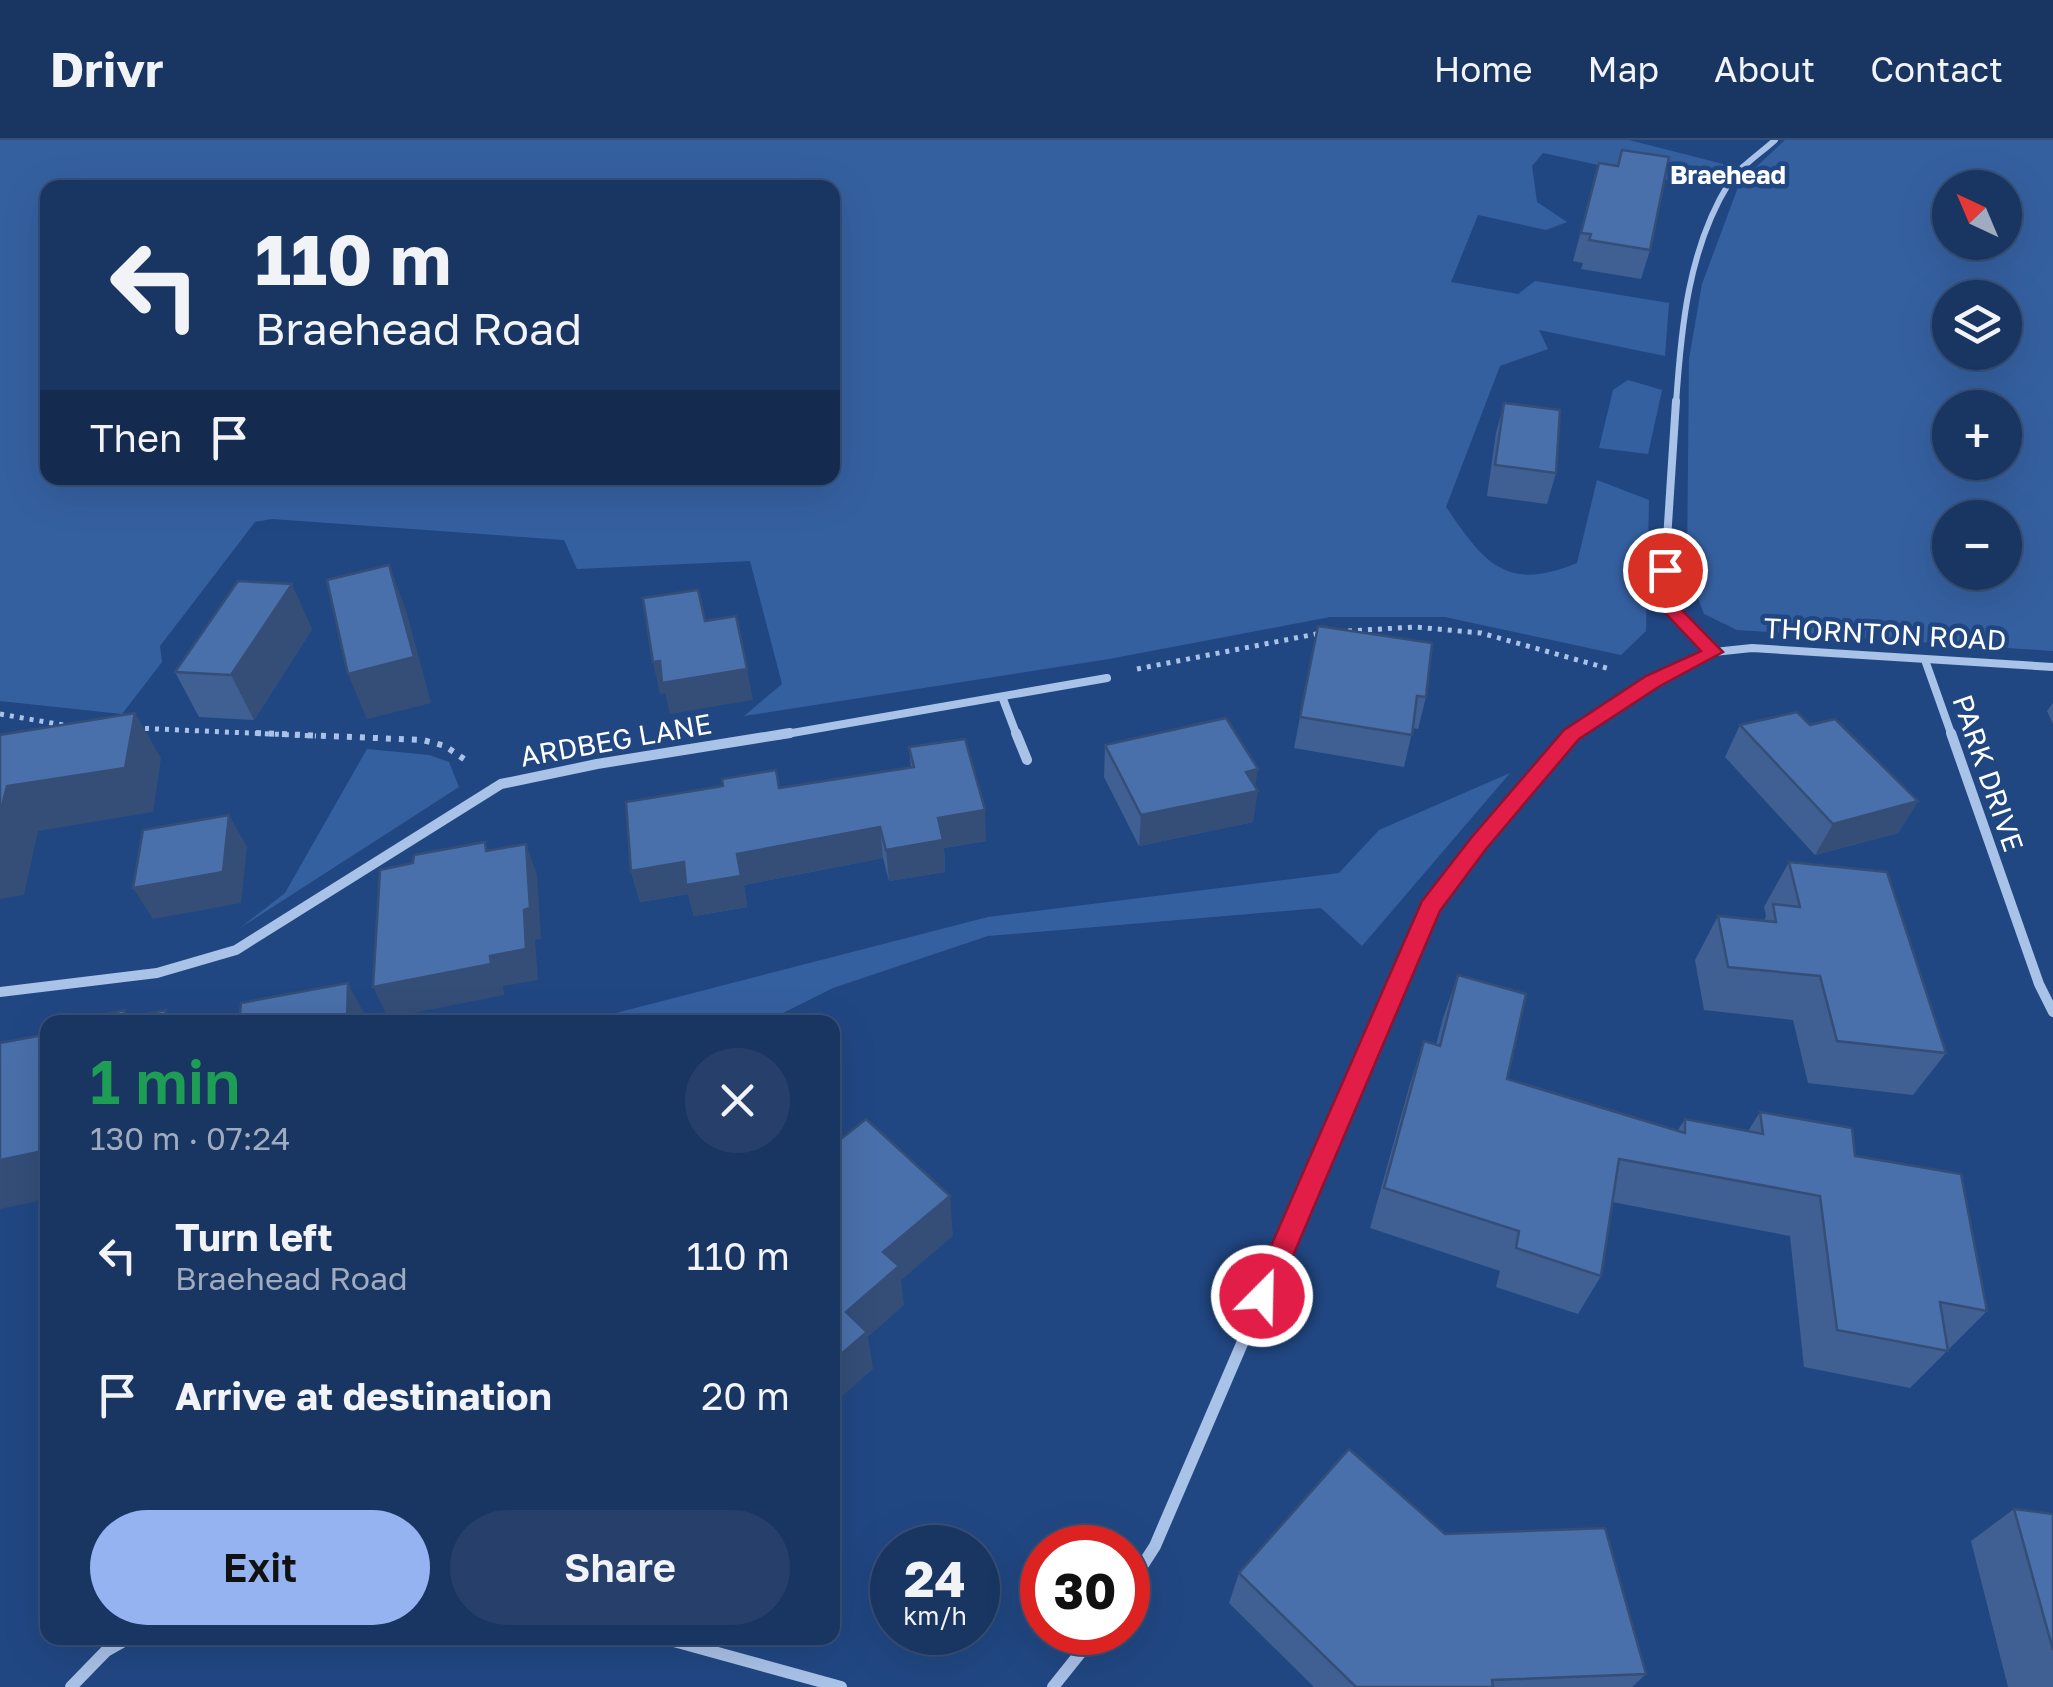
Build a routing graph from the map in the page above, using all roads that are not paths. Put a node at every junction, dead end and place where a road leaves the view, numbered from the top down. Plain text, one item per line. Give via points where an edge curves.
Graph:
1 (1774, 140) edge
2 (1714, 652) junction
3 (1925, 660) junction
4 (2053, 667) edge
5 (1107, 678) road end
6 (1003, 699) junction
7 (1027, 760) dead end
8 (0, 992) edge
9 (2053, 1012) edge
10 (1150, 1555) edge
11 (118, 1645) edge
12 (688, 1645) edge
13 (1079, 1655) edge
14 (71, 1687) edge
15 (841, 1687) edge
16 (1053, 1687) edge

1 - 2 street via 1730,181 1682,318 1663,601
2 - 3 street, THORNTON ROAD via 1752,648
2 - 10 street via 1653,681 1572,734 1430,907
3 - 4 street, THORNTON ROAD
3 - 9 street, PARK DRIVE
5 - 6 street, ARDBEG LANE
6 - 7 street
6 - 8 street, ARDBEG LANE via 501,784 236,950 157,973
11 - 14 street
12 - 15 street
13 - 16 street

